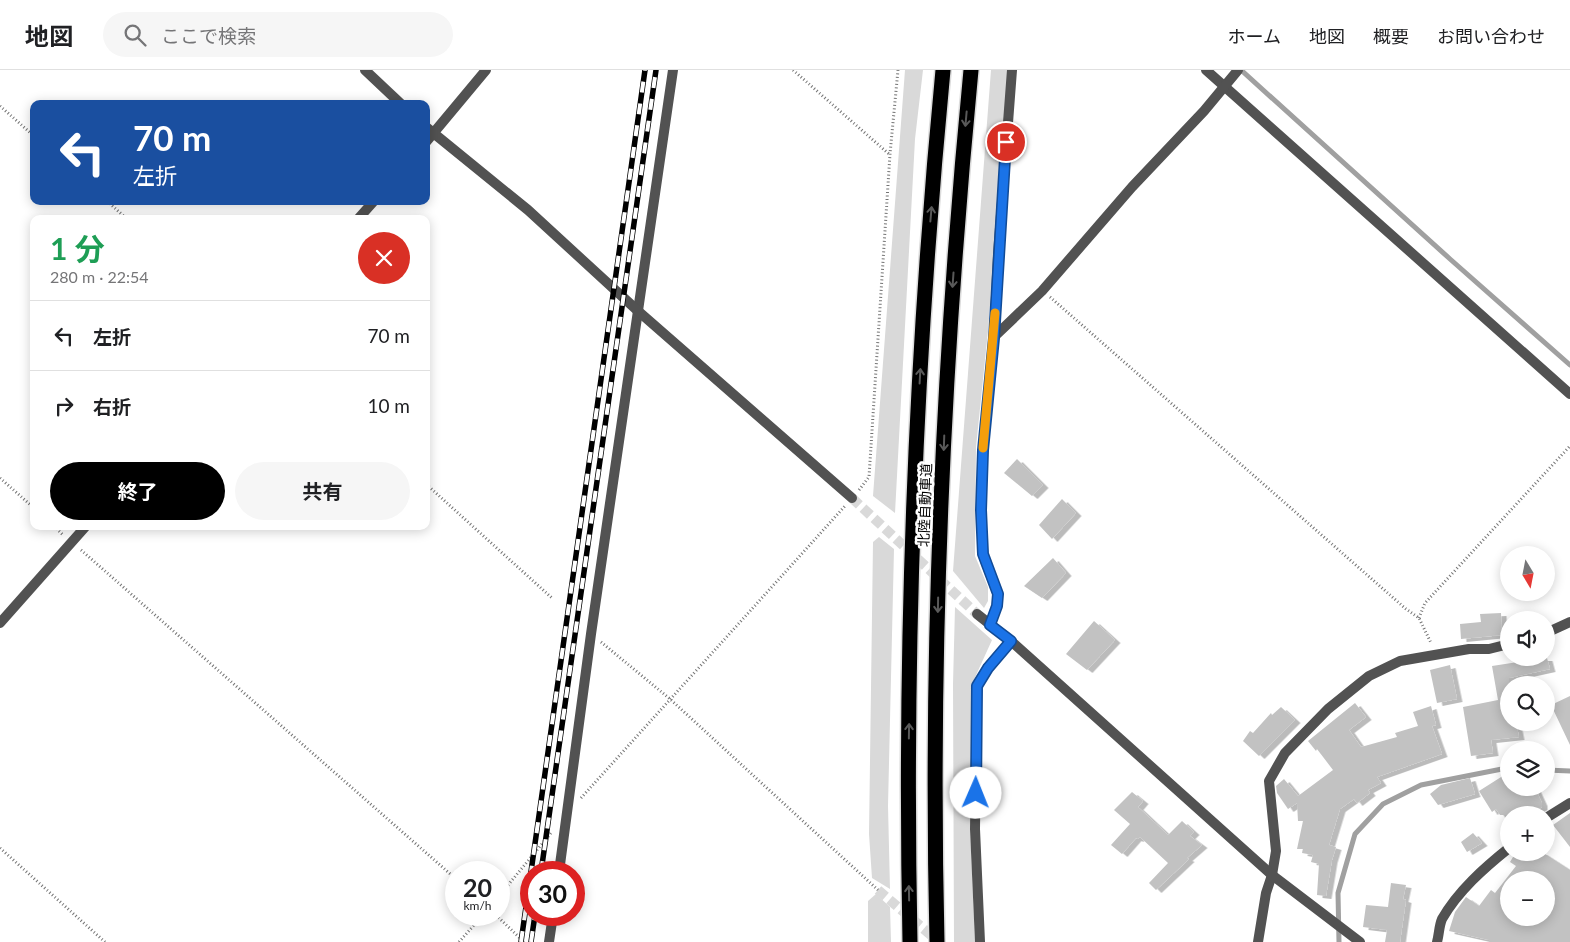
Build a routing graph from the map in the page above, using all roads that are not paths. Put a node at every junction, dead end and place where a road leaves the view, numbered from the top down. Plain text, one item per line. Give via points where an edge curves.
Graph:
1 (364, 70) edge
2 (486, 70) edge
3 (673, 70) edge
4 (943, 70) edge
5 (971, 70) edge
6 (1012, 70) edge
7 (1206, 70) edge
8 (1238, 70) edge
9 (1224, 87) junction
10 (397, 100) edge
11 (430, 131) edge
12 (370, 205) edge
13 (362, 215) edge
14 (638, 311) junction
15 (994, 338) junction
16 (1570, 394) edge
17 (852, 498) tunnel mouth
18 (83, 530) edge
19 (977, 614) tunnel mouth
20 (1570, 622) edge
21 (0, 624) edge
22 (990, 625) junction
23 (1555, 629) edge
24 (1011, 641) junction
25 (1500, 646) edge
26 (1570, 803) edge
27 (1555, 812) edge
28 (1500, 855) edge
29 (561, 861) edge
30 (1272, 875) junction
31 (551, 926) edge
32 (549, 942) edge
33 (910, 942) edge
34 (937, 942) edge
35 (980, 942) edge
36 (1258, 942) edge
37 (1360, 942) edge
38 (1437, 942) edge

1 - 10 street
2 - 11 street
3 - 14 street
33 -> 4 highway, 北陸自動車道 via 911,573 926,271
5 -> 34 highway, 北陸自動車道 via 944,416 935,751
6 - 15 street
7 - 9 street
8 - 9 street
9 - 15 street via 1042,291
9 - 16 street
11 - 14 street via 528,210
12 - 13 street
14 - 17 street
14 - 29 street
15 - 22 street via 983,450 981,510 983,554 998,594
18 - 21 street
19 - 22 street
20 - 23 street
22 - 24 street
24 - 30 street
24 - 35 street via 977,686 975,829
25 - 30 street via 1400,661 1369,676 1328,709 1286,753 1269,781 1276,851
26 - 27 street
28 - 38 street via 1482,870 1441,921
30 - 36 street
30 - 37 street
31 - 32 street

